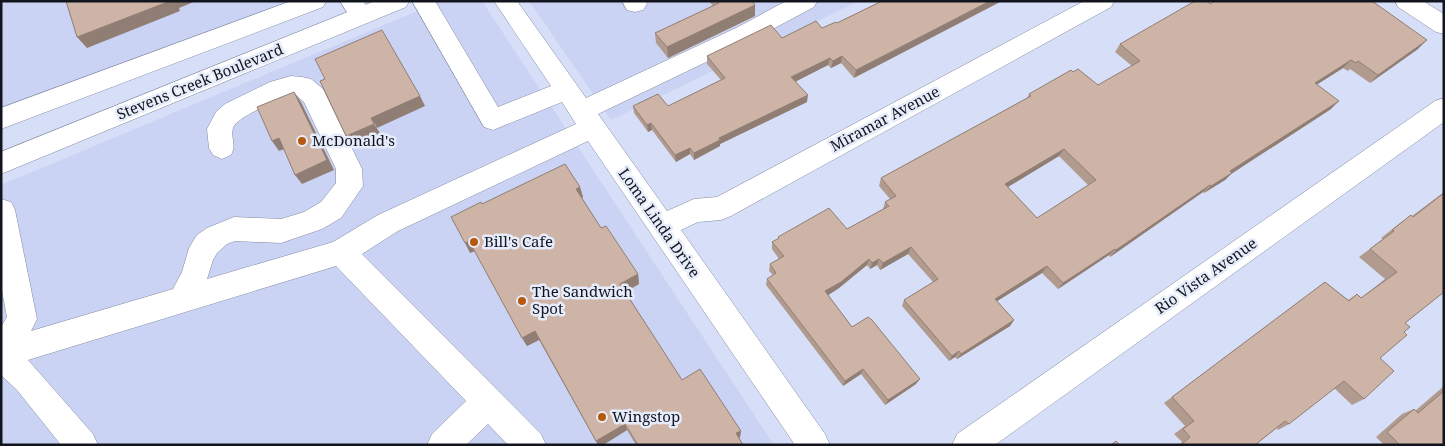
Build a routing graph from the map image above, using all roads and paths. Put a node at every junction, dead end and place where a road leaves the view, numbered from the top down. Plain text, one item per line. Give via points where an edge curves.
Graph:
1 (314, 1) edge
2 (398, 1) edge
3 (423, 1) edge
4 (505, 1) edge
5 (806, 1) edge
6 (1103, 1) edge
7 (1406, 1) edge
8 (356, 9) edge
9 (1444, 26) edge
10 (566, 90) junction
11 (1444, 108) edge
12 (24, 110) junction
13 (1, 119) edge
14 (586, 120) junction
15 (1, 139) edge
16 (222, 148) dead end
17 (1, 163) edge
18 (1, 210) edge
19 (663, 226) junction
20 (341, 252) junction
21 (183, 299) junction
22 (1, 354) edge
23 (488, 402) junction
24 (82, 445) edge
25 (443, 445) edge
26 (530, 445) edge
27 (814, 445) edge
28 (968, 445) edge

1 - 12 street
2 - 8 street, Stevens Creek Boulevard
3 - 10 street via 493,120
4 - 10 street, Loma Linda Drive
5 - 14 street
6 - 19 street, Miramar Avenue via 721,208 694,211
7 - 9 street
8 - 17 street, Stevens Creek Boulevard
10 - 14 street, Loma Linda Drive
11 - 28 street, Rio Vista Avenue
12 - 13 street
12 - 15 street via 12,131
14 - 19 street, Loma Linda Drive
14 - 20 street via 388,223
16 - 21 street via 220,129 225,118 234,111 279,89 290,85 302,86 310,90 318,104 349,169 350,186 331,210 312,221 281,231 234,229 217,236 199,257 196,273
18 - 22 street via 22,319
19 - 27 street, Loma Linda Drive
20 - 21 street
20 - 23 street
21 - 22 street
22 - 24 street via 28,380
23 - 25 street
23 - 26 street

